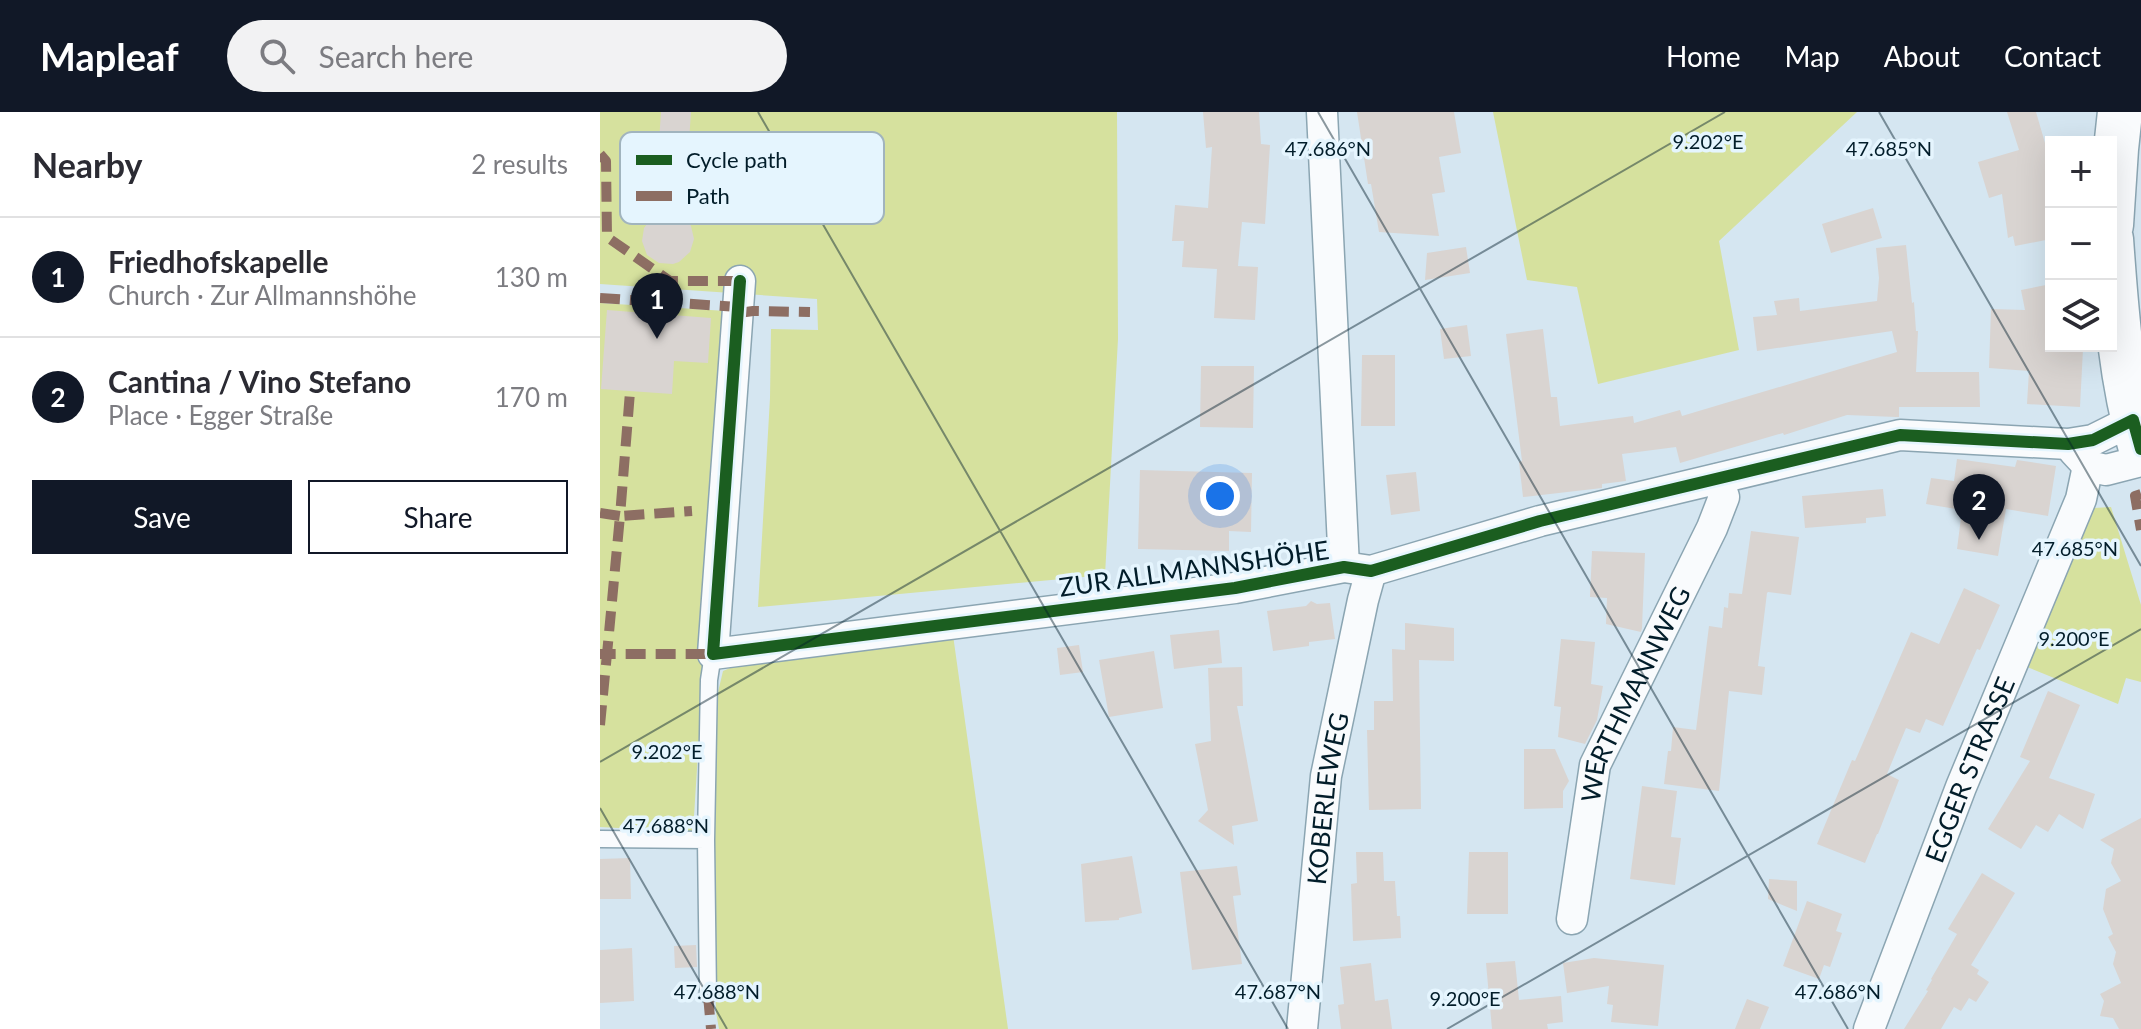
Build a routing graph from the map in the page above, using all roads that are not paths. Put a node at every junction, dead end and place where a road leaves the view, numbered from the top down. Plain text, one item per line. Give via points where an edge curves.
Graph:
1 (1322, 112) edge
2 (2120, 112) edge
3 (2112, 208) edge
4 (2113, 280) edge
5 (740, 281) dead end
6 (2137, 434) edge
7 (2078, 455) junction
8 (2141, 461) edge
9 (1718, 479) junction
10 (1358, 569) junction
11 (713, 654) junction
12 (600, 839) edge
13 (706, 840) junction
14 (1572, 919) dead end
15 (708, 995) dead end
16 (1302, 1029) edge
17 (1869, 1029) edge

1 - 10 street, KOBERLEWEG
2 - 3 main road
4 - 6 main road
5 - 11 street via 723,592
6 - 7 street, ZUR ALLMANNSHÖHE via 2093,440
7 - 8 street, ZUR ALLMANNSHÖHE via 2106,470
7 - 9 street, ZUR ALLMANNSHÖHE via 1900,435
7 - 17 street, EGGER STRASSE via 2081,499 1961,787
9 - 10 street, ZUR ALLMANNSHÖHE
9 - 14 street, WERTHMANNWEG via 1724,497 1712,528 1595,765
10 - 11 street, ZUR ALLMANNSHÖHE
10 - 16 street, KOBERLEWEG via 1359,614 1326,776
11 - 13 lane
12 - 13 lane
13 - 15 lane

